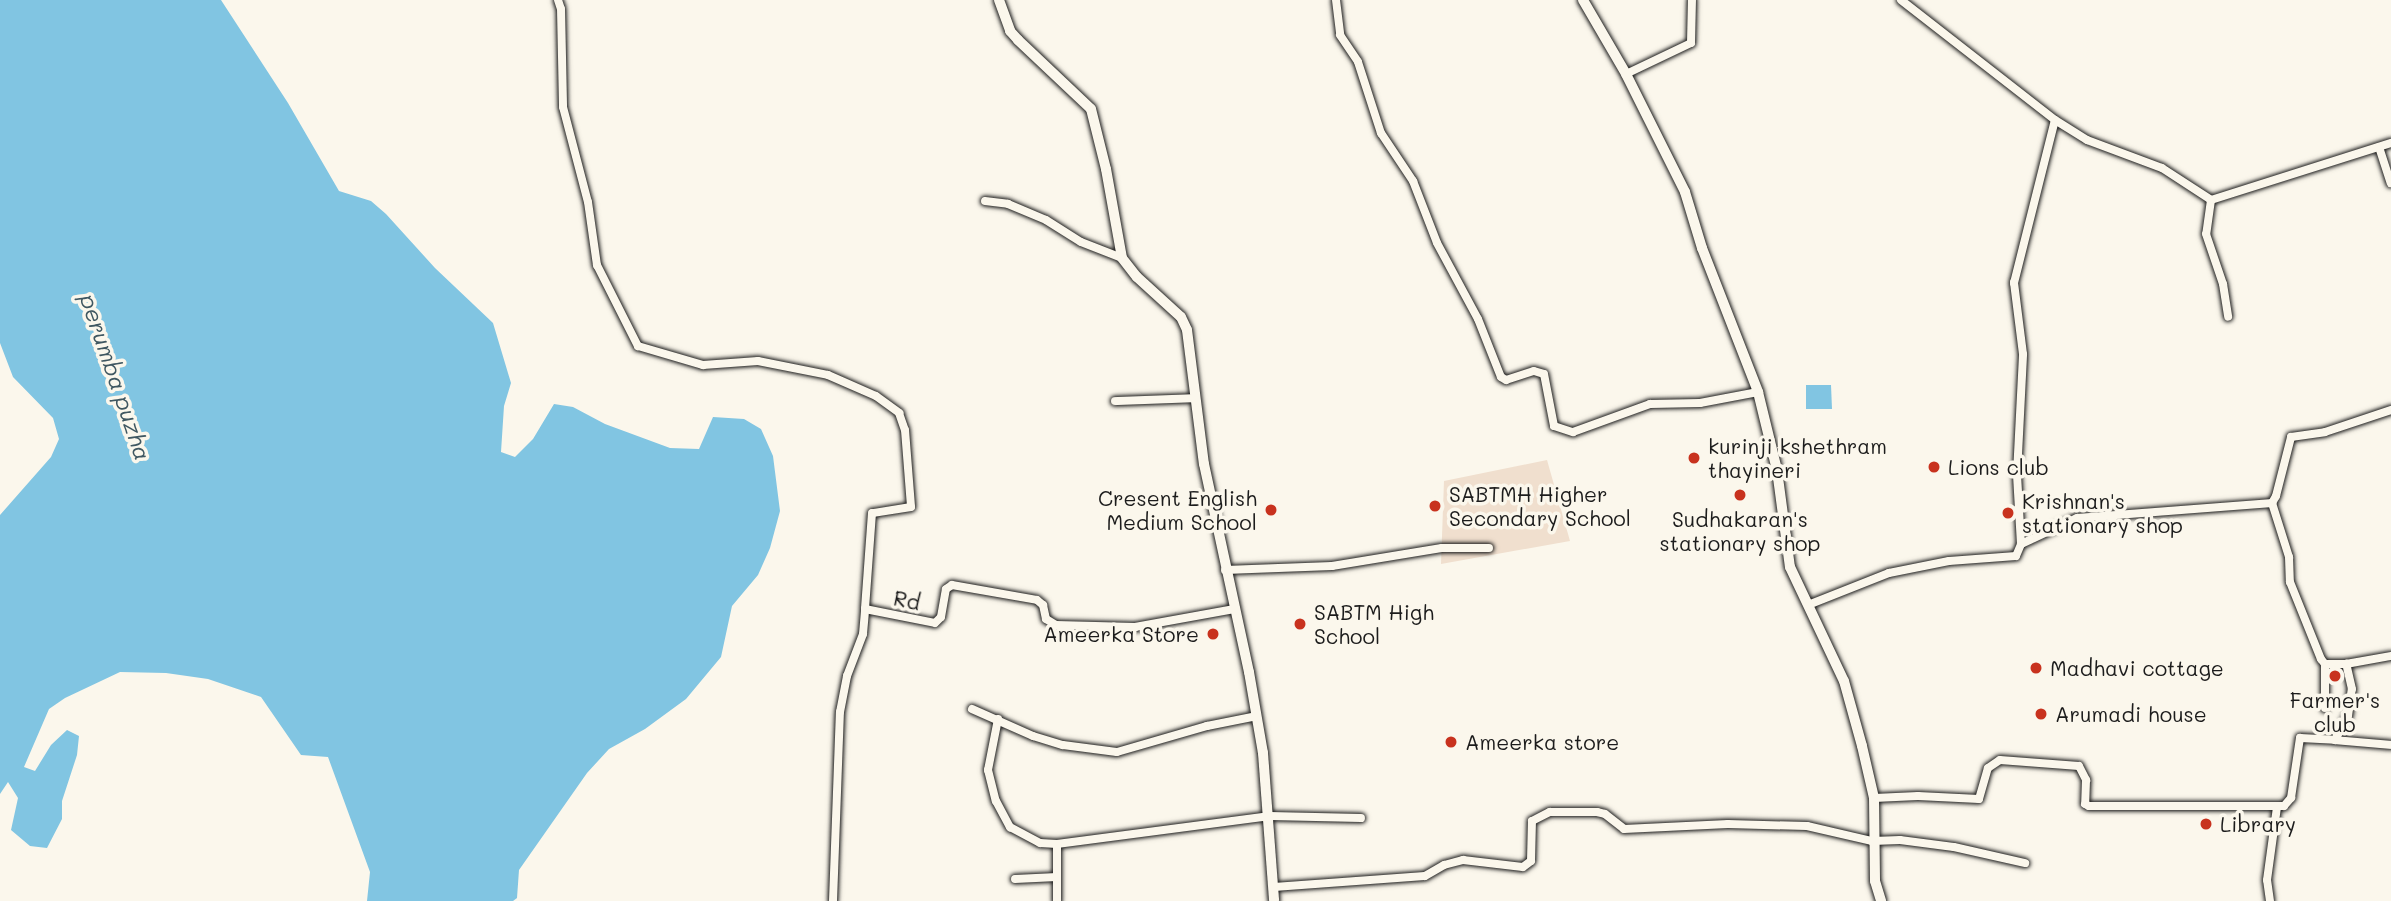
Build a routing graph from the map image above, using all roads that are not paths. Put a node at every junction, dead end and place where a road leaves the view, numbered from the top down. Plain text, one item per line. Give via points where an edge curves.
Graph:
1 (558, 0) edge
2 (999, 0) edge
3 (1336, 0) edge
4 (1583, 0) edge
5 (1692, 0) edge
6 (1902, 0) edge
7 (1626, 74) junction
8 (2055, 120) junction
9 (2391, 143) edge
10 (2379, 147) junction
11 (2391, 183) edge
12 (2211, 200) junction
13 (985, 201) dead end
14 (1122, 258) junction
15 (2228, 317) dead end
16 (1758, 392) junction
17 (1195, 398) junction
18 (1115, 401) dead end
19 (2391, 410) edge
20 (2272, 503) junction
21 (2021, 544) junction
22 (1489, 548) dead end
23 (1225, 570) junction
24 (1808, 605) junction
25 (865, 609) junction
26 (1234, 609) junction
27 (2391, 656) edge
28 (2325, 664) junction
29 (2346, 664) junction
30 (2325, 708) dead end
31 (972, 709) dead end
32 (1257, 716) junction
33 (998, 719) junction
34 (2335, 740) junction
35 (2391, 745) edge
36 (1874, 798) junction
37 (2277, 807) junction
38 (1270, 816) junction
39 (1361, 818) dead end
40 (1872, 841) junction
41 (1057, 844) junction
42 (2025, 863) dead end
43 (1057, 877) junction
44 (1015, 878) dead end
45 (1274, 887) junction
46 (833, 901) edge
47 (1057, 901) edge
48 (1275, 901) edge
49 (1881, 901) edge
50 (2270, 901) edge

1 - 25 street via 563,107 597,265 638,346 703,365 758,361 828,375 876,396 899,413 905,430 911,507 872,513
2 - 14 main road via 1010,31 1091,108
3 - 16 street via 1340,36 1358,62 1381,133 1413,181 1437,243 1463,285 1501,377 1506,380 1534,371 1544,374 1554,426 1573,432 1650,404 1700,403
4 - 7 main road
5 - 7 street via 1690,43
6 - 8 street
7 - 16 main road via 1685,192
8 - 12 street via 2087,141 2162,168
8 - 21 street via 2014,284 2022,354 2017,474
9 - 10 street
10 - 11 street
10 - 12 street
12 - 15 street via 2206,234 2223,284
13 - 14 street via 1046,220 1082,242
14 - 17 main road via 1181,317 1191,351
16 - 24 main road via 1777,470 1790,567
17 - 18 street
17 - 23 main road
19 - 20 street via 2291,438
20 - 21 street via 2077,518
20 - 28 street via 2289,557 2290,582
21 - 24 street via 2016,556 1949,561 1889,573
22 - 23 street via 1441,548 1332,566
23 - 26 main road
24 - 36 main road via 1844,681
25 - 26 street, Rd via 935,623 941,617 946,589 952,585 1037,600 1046,619 1056,625 1135,627
25 - 46 street, Rd via 863,634 840,712
26 - 32 main road
27 - 29 street
28 - 29 street
28 - 30 street
29 - 34 street via 2351,701
31 - 33 street
32 - 33 street via 1117,752 1063,746
32 - 38 main road
33 - 41 street via 988,769 996,801 1010,827 1040,843
34 - 35 street
34 - 37 street via 2300,738 2291,798
36 - 37 street via 1979,799 1988,768 2000,760 2079,766 2086,780 2085,804 2090,806
36 - 40 main road
37 - 50 street via 2267,880
38 - 39 street
38 - 41 street
38 - 45 main road
40 - 42 street via 1954,847
40 - 45 street via 1807,827 1728,824 1624,829 1597,812 1550,812 1532,821 1531,861 1523,867 1463,860 1424,876
40 - 49 main road
41 - 43 street
43 - 44 street
43 - 47 street
45 - 48 main road

